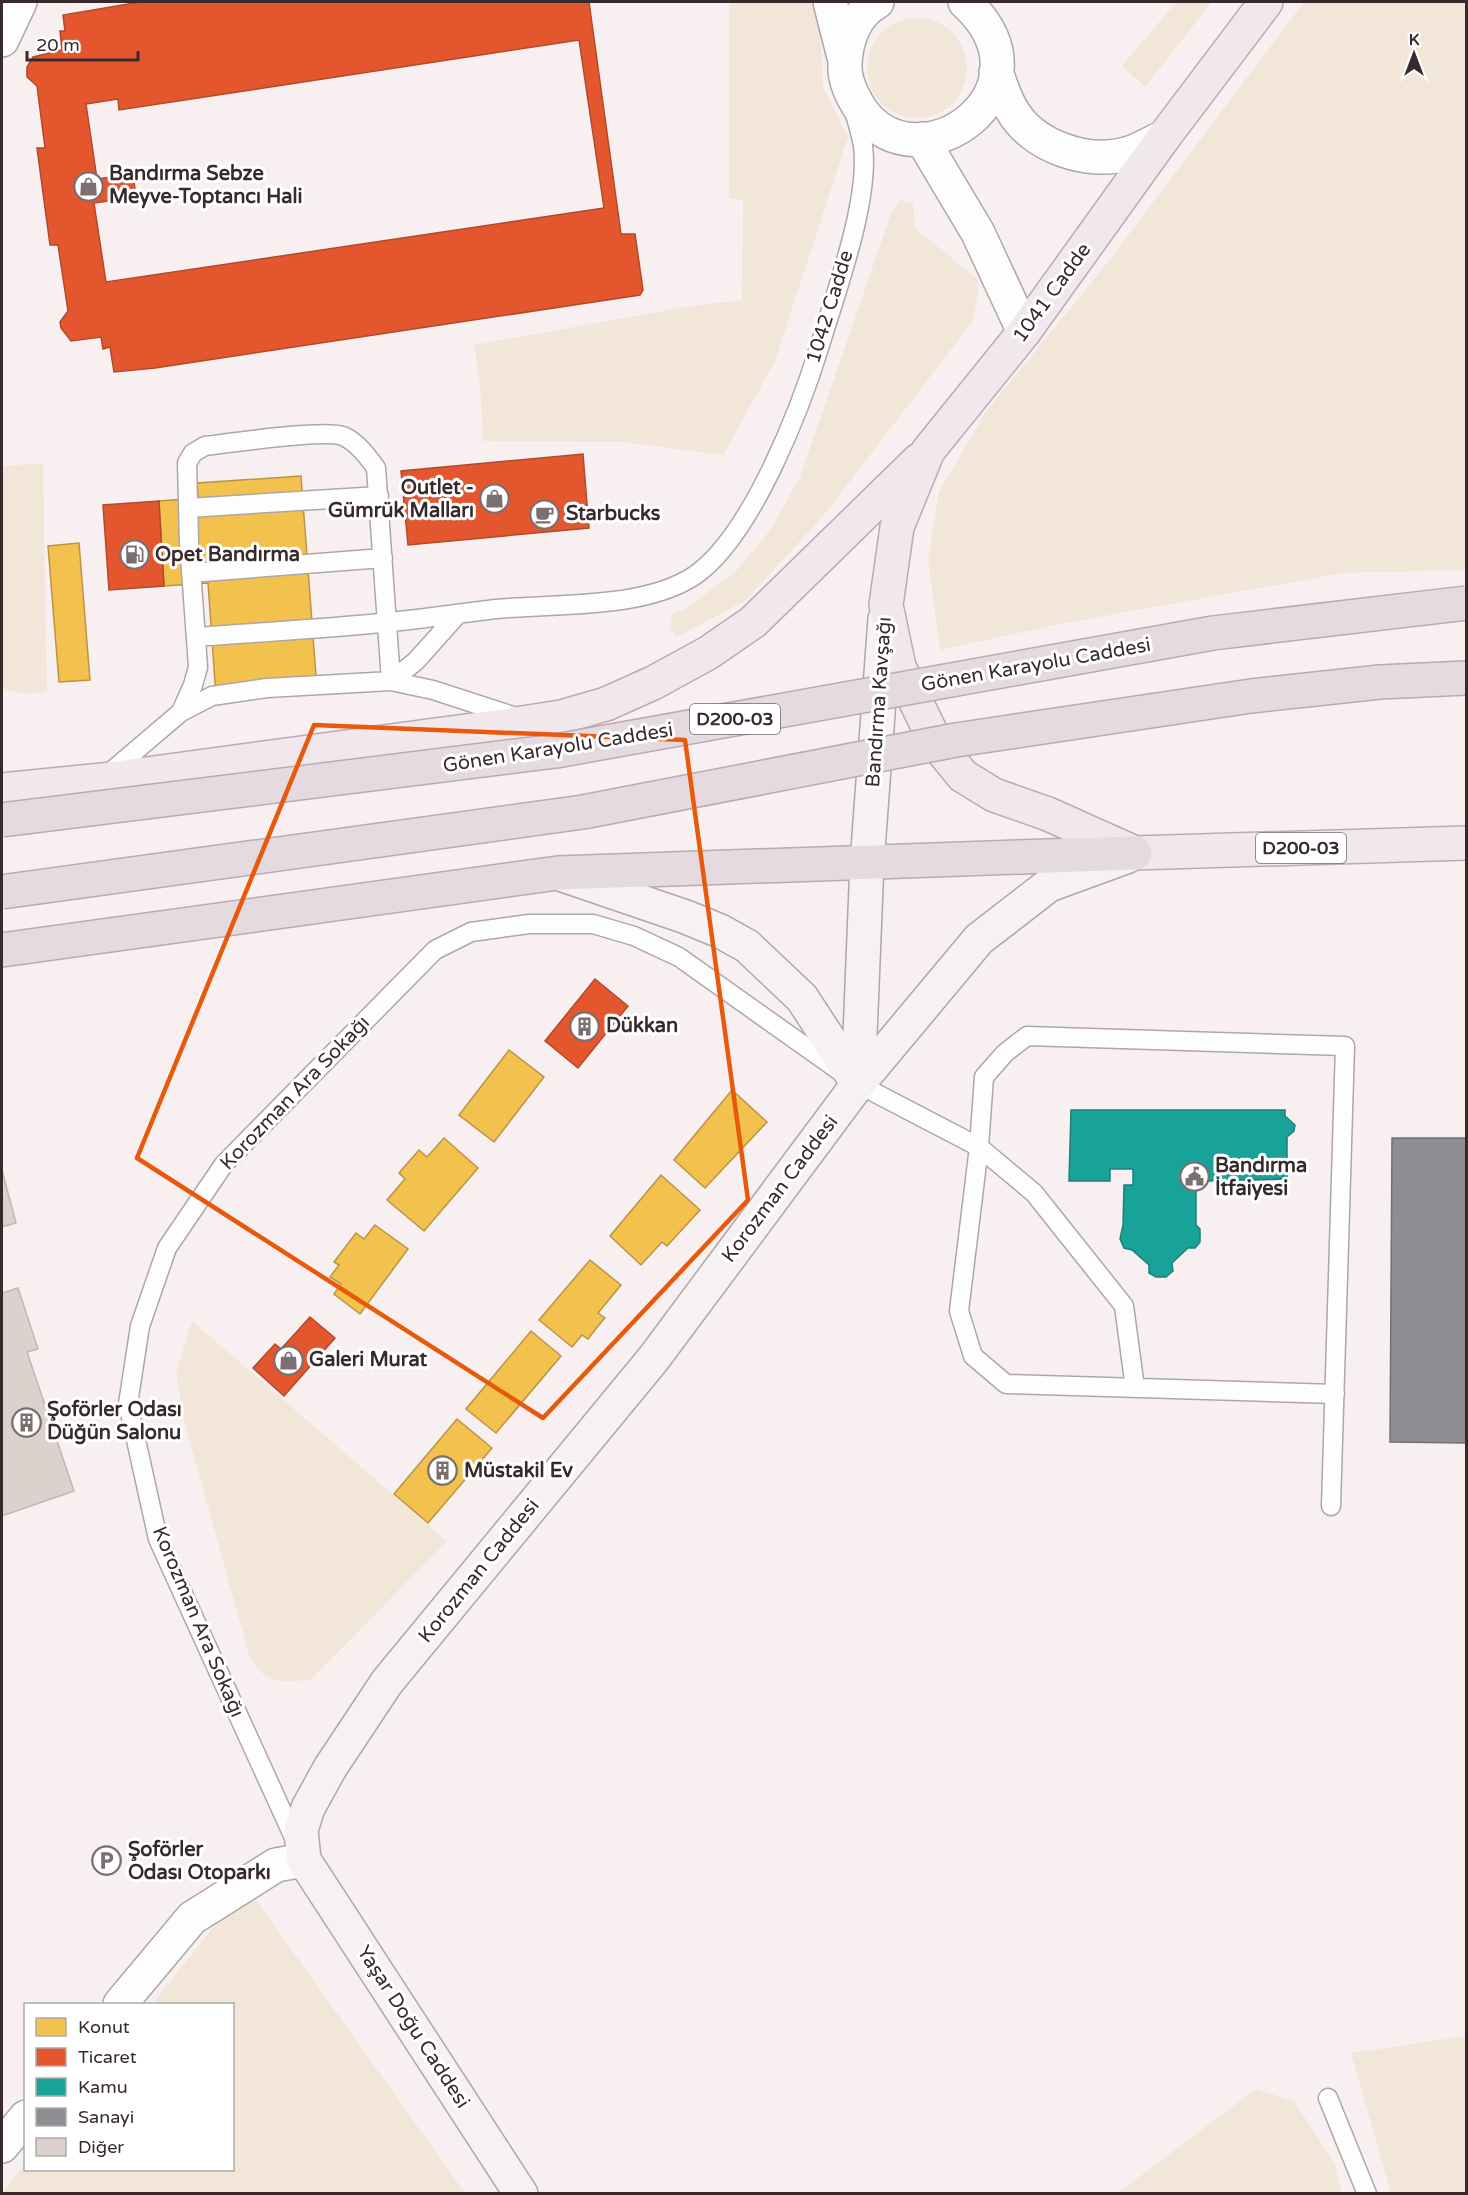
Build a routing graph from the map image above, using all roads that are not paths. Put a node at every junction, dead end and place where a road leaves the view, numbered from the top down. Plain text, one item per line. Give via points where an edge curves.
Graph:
1 (20, 2) edge
2 (830, 2) edge
3 (877, 2) edge
4 (965, 2) edge
5 (1266, 2) edge
6 (2, 40) edge
7 (996, 72) junction
8 (847, 74) junction
9 (1164, 137) junction
10 (922, 139) junction
11 (1024, 332) junction
12 (928, 451) junction
13 (379, 496) junction
14 (188, 508) junction
15 (383, 558) junction
16 (191, 573) junction
17 (1467, 603) edge
18 (885, 605) junction
19 (458, 614) junction
20 (387, 622) junction
21 (196, 637) junction
22 (1467, 678) edge
23 (391, 681) junction
24 (181, 712) junction
25 (529, 722) junction
26 (102, 780) junction
27 (2, 790) edge
28 (2, 820) edge
29 (1467, 843) edge
30 (1135, 853) junction
31 (867, 863) junction
32 (558, 873) junction
33 (2, 892) edge
34 (2, 950) edge
35 (858, 1084) junction
36 (979, 1147) junction
37 (1135, 1388) junction
38 (1335, 1394) junction
39 (1331, 1506) dead end
40 (304, 1860) junction
41 (121, 2003) edge
42 (1328, 2098) dead end
43 (24, 2119) edge
44 (2, 2146) edge
45 (521, 2193) edge
46 (1367, 2193) edge

1 - 6 street
2 - 8 street
3 - 8 street, 1042 Cadde via 855,24 846,47
4 - 7 street via 980,16 993,38
5 - 9 main road, 1041 Cadde
7 - 9 street via 1012,111 1025,128 1043,141 1072,153 1125,155
7 - 10 street via 993,89 980,111 961,128 937,138
8 - 10 street via 851,95 866,116 886,132
8 - 19 lane, 1042 Cadde via 863,147 861,192 843,271 816,358 775,461 737,534 703,569 680,585 652,595
9 - 11 main road, 1041 Cadde
10 - 11 street via 978,233
11 - 12 main road, 1041 Cadde
12 - 18 main road, 1041 Cadde via 897,527
12 - 25 main road via 744,628 662,678 606,704
13 - 14 lane
13 - 14 lane via 376,468 366,454 343,436 321,434 205,446 193,453 187,463
13 - 15 lane
14 - 16 lane
15 - 16 lane
15 - 20 lane
16 - 21 lane
17 - 28 highway, Gönen Karayolu Caddesi / D200-03, bridge via 1213,633 556,751
18 - 30 main road, Bandırma Kavşağı via 899,667 916,705 936,743 963,776 994,795
18 - 31 street, Bandırma Kavşağı
19 - 20 lane, 1042 Cadde
19 - 23 lane via 416,661
20 - 21 lane, 1042 Cadde
20 - 23 lane
21 - 24 lane via 198,668
22 - 33 highway, bridge via 1380,682 1251,696 956,740 583,812
23 - 24 lane via 267,688 212,696
23 - 25 lane via 433,690
24 - 26 lane
25 - 26 main road
26 - 27 main road
29 - 30 main road, Bandırma Kavşağı / D200-03
30 - 31 highway, D200-03
30 - 35 street, Korozman Caddesi via 1049,885 979,939
31 - 32 highway, D200-03
31 - 35 street
32 - 34 highway, D200-03
32 - 35 street via 686,917 747,946 802,998
35 - 36 lane, Korozman Ara Sokağı
35 - 40 street, Korozman Caddesi via 654,1358 387,1682 308,1808 301,1830
35 - 40 lane, Korozman Ara Sokağı via 679,957 634,936 593,924 529,924 471,932 435,950 224,1164 167,1248 140,1326 128,1404 158,1539
36 - 37 lane, Korozman Ara Sokağı via 1034,1193 1124,1306
36 - 37 lane via 959,1311 973,1356 1006,1384
36 - 38 lane via 984,1077 1027,1036 1345,1046
37 - 38 lane
38 - 39 lane
40 - 41 street via 276,1865 192,1918
40 - 45 street, Yaşar Doğu Caddesi
42 - 46 lane
43 - 44 street

